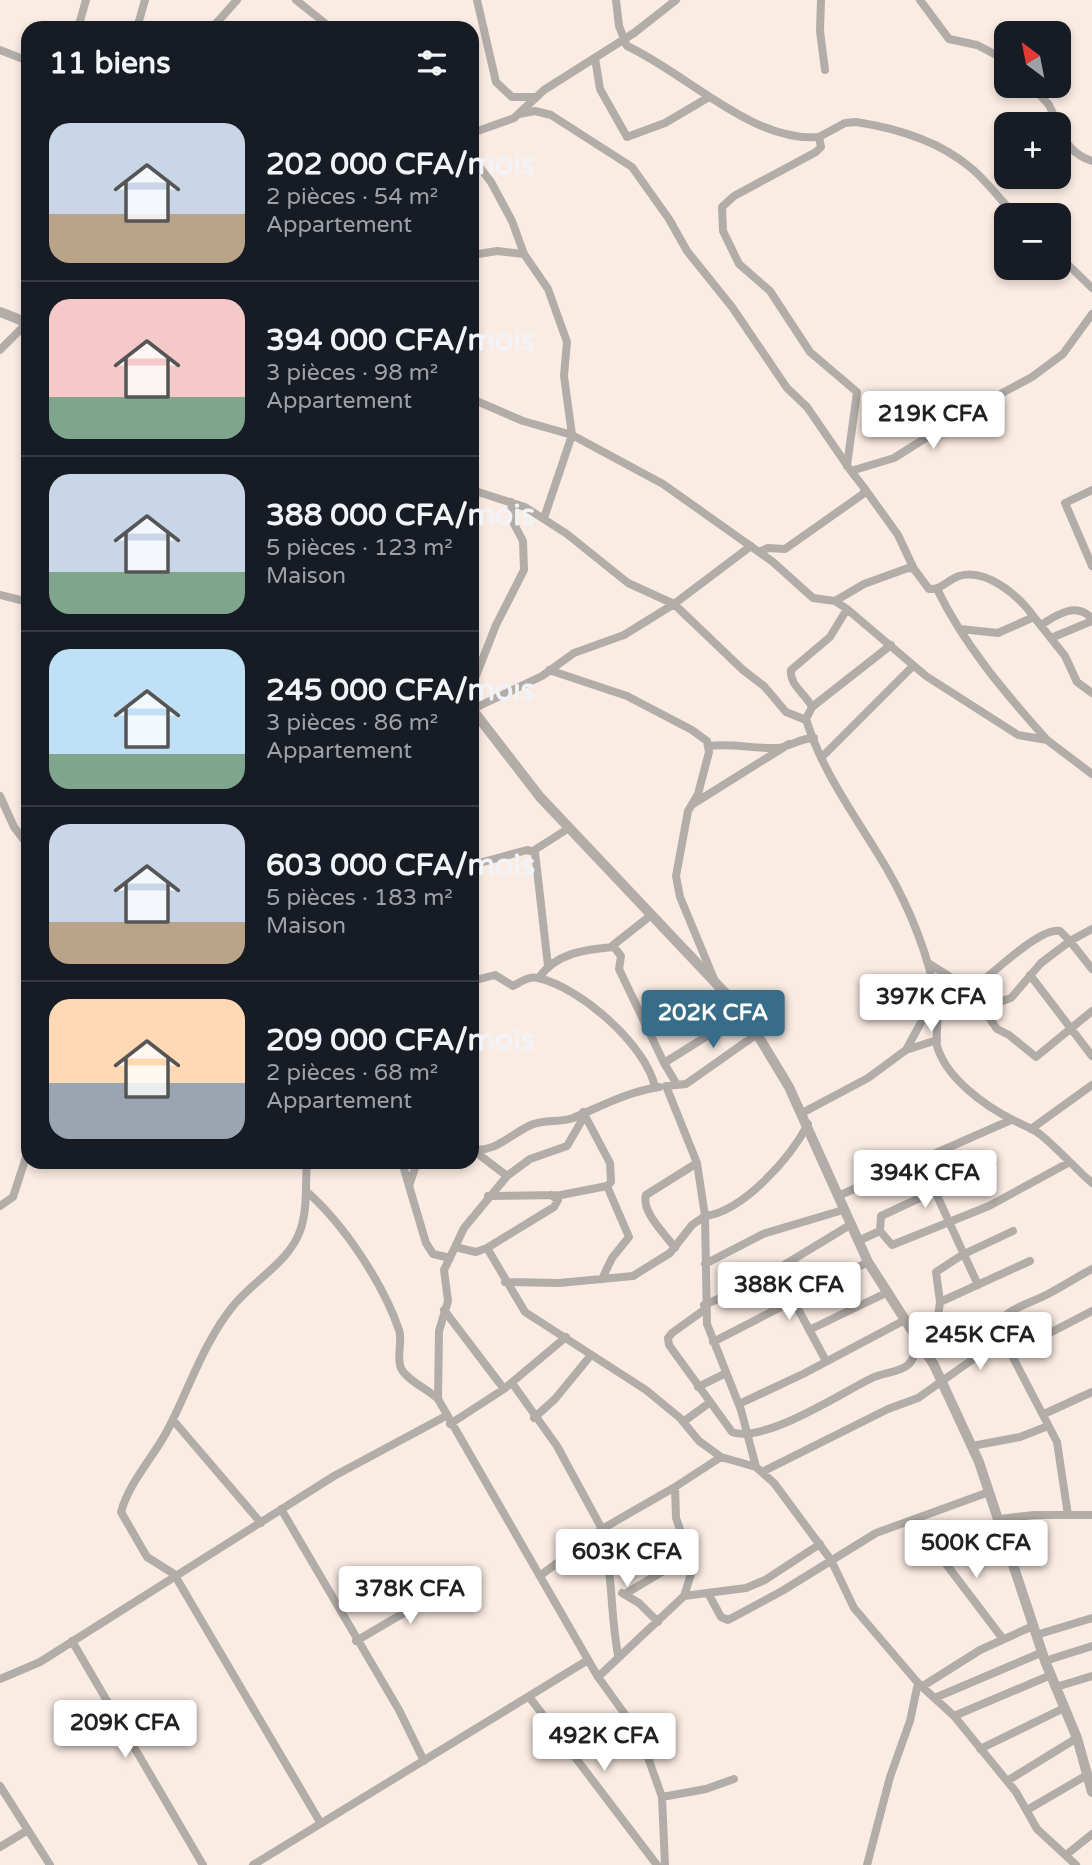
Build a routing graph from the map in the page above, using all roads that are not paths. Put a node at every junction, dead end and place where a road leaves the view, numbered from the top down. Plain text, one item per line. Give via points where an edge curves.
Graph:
1 (86, 0) edge
2 (145, 0) edge
3 (237, 0) edge
4 (296, 0) edge
5 (477, 0) edge
6 (616, 0) edge
7 (676, 0) edge
8 (821, 0) edge
9 (920, 0) edge
10 (80, 21) edge
11 (139, 21) edge
12 (218, 21) edge
13 (322, 21) edge
14 (623, 40) junction
15 (0, 50) edge
16 (994, 55) edge
17 (21, 58) edge
18 (595, 58) junction
19 (825, 70) dead end
20 (534, 97) junction
21 (709, 97) junction
22 (519, 114) junction
23 (479, 130) edge
24 (819, 137) junction
25 (1071, 148) edge
26 (1092, 161) edge
27 (479, 168) edge
28 (1004, 203) edge
29 (479, 254) edge
30 (524, 254) junction
31 (1071, 268) edge
32 (1092, 288) edge
33 (0, 312) edge
34 (1092, 314) edge
35 (21, 320) edge
36 (21, 330) edge
37 (0, 350) edge
38 (479, 402) edge
39 (572, 435) junction
40 (849, 468) junction
41 (865, 489) junction
42 (1092, 489) edge
43 (479, 493) edge
44 (510, 502) junction
45 (544, 518) junction
46 (751, 547) junction
47 (759, 552) junction
48 (1092, 566) edge
49 (914, 569) junction
50 (937, 589) junction
51 (0, 595) edge
52 (21, 600) edge
53 (835, 601) junction
54 (674, 604) junction
55 (847, 609) junction
56 (1034, 617) junction
57 (1092, 620) edge
58 (1041, 625) junction
59 (960, 629) junction
60 (1051, 638) junction
61 (891, 645) junction
62 (913, 666) junction
63 (479, 668) edge
64 (549, 670) junction
65 (1092, 693) edge
66 (812, 707) junction
67 (479, 711) edge
68 (479, 720) edge
69 (806, 720) junction
70 (814, 738) junction
71 (1047, 740) junction
72 (789, 744) junction
73 (709, 746) junction
74 (822, 757) junction
75 (1092, 774) edge
76 (0, 796) edge
77 (690, 805) junction
78 (569, 828) junction
79 (21, 836) edge
80 (533, 851) junction
81 (479, 863) edge
82 (650, 916) junction
83 (1092, 929) edge
84 (1070, 941) junction
85 (612, 946) junction
86 (928, 963) junction
87 (548, 966) junction
88 (1092, 969) edge
89 (1030, 975) junction
90 (539, 978) junction
91 (479, 979) edge
92 (716, 985) junction
93 (969, 989) junction
94 (937, 1004) junction
95 (982, 1008) junction
96 (1092, 1011) edge
97 (742, 1014) junction
98 (1072, 1027) junction
99 (757, 1034) junction
100 (937, 1040) junction
101 (906, 1050) junction
102 (1092, 1056) edge
103 (664, 1063) junction
104 (677, 1083) junction
105 (1092, 1085) edge
106 (666, 1086) junction
107 (654, 1087) junction
108 (802, 1113) junction
109 (584, 1114) junction
110 (1012, 1120) junction
111 (808, 1124) junction
112 (1031, 1129) junction
113 (479, 1149) edge
114 (479, 1155) edge
115 (697, 1163) junction
116 (1068, 1163) junction
117 (993, 1164) dead end
118 (22, 1169) edge
119 (307, 1169) edge
120 (404, 1169) edge
121 (415, 1169) edge
122 (506, 1176) junction
123 (1092, 1183) edge
124 (410, 1186) junction
125 (607, 1186) junction
126 (934, 1189) junction
127 (306, 1191) junction
128 (551, 1195) junction
129 (488, 1196) junction
130 (838, 1196) junction
131 (0, 1206) edge
132 (843, 1210) junction
133 (705, 1216) junction
134 (948, 1222) junction
135 (850, 1225) junction
136 (880, 1231) junction
137 (1013, 1231) dead end
138 (858, 1241) junction
139 (455, 1247) junction
140 (487, 1248) junction
141 (675, 1248) junction
142 (962, 1255) junction
143 (450, 1258) junction
144 (1030, 1261) dead end
145 (868, 1262) junction
146 (705, 1264) junction
147 (1092, 1269) edge
148 (777, 1270) junction
149 (602, 1279) junction
150 (505, 1282) junction
151 (978, 1285) junction
152 (886, 1293) junction
153 (793, 1300) junction
154 (940, 1302) junction
155 (704, 1307) junction
156 (444, 1310) junction
157 (1092, 1311) edge
158 (903, 1321) junction
159 (996, 1325) junction
160 (809, 1329) junction
161 (936, 1332) junction
162 (566, 1337) junction
163 (1003, 1338) junction
164 (915, 1339) junction
165 (713, 1342) junction
166 (1011, 1353) junction
167 (591, 1355) junction
168 (826, 1361) junction
169 (724, 1374) junction
170 (940, 1380) junction
171 (508, 1386) junction
172 (698, 1387) junction
173 (1092, 1392) edge
174 (438, 1399) junction
175 (709, 1403) junction
176 (739, 1404) junction
177 (1044, 1415) junction
178 (534, 1418) junction
179 (173, 1420) junction
180 (448, 1420) junction
181 (683, 1422) junction
182 (1048, 1426) junction
183 (750, 1436) junction
184 (972, 1447) junction
185 (721, 1457) junction
186 (759, 1470) junction
187 (675, 1487) junction
188 (989, 1493) junction
189 (281, 1509) junction
190 (1068, 1515) junction
191 (1092, 1515) edge
192 (1000, 1519) junction
193 (261, 1523) junction
194 (603, 1530) junction
195 (927, 1539) dead end
196 (820, 1544) junction
197 (831, 1560) junction
198 (691, 1561) junction
199 (174, 1574) junction
200 (541, 1575) junction
201 (450, 1586) dead end
202 (613, 1591) junction
203 (708, 1592) junction
204 (625, 1594) junction
205 (684, 1596) junction
206 (1092, 1618) edge
207 (658, 1622) junction
208 (1035, 1630) junction
209 (1003, 1639) junction
210 (356, 1641) junction
211 (72, 1642) junction
212 (1092, 1646) edge
213 (618, 1655) junction
214 (1044, 1657) junction
215 (588, 1660) junction
216 (1051, 1675) junction
217 (1092, 1676) edge
218 (598, 1677) junction
219 (0, 1679) edge
220 (921, 1685) junction
221 (1056, 1687) junction
222 (937, 1697) junction
223 (530, 1698) junction
224 (1065, 1708) junction
225 (954, 1716) junction
226 (1077, 1738) junction
227 (980, 1749) junction
228 (424, 1761) junction
229 (1087, 1775) junction
230 (734, 1779) dead end
231 (1007, 1782) junction
232 (0, 1786) edge
233 (1092, 1791) edge
234 (662, 1797) junction
235 (1027, 1810) junction
236 (320, 1822) junction
237 (28, 1830) junction
238 (1092, 1834) edge
239 (0, 1847) edge
240 (1066, 1855) junction
241 (50, 1865) edge
242 (203, 1865) edge
243 (253, 1865) edge
244 (657, 1865) edge
245 (665, 1865) edge
246 (867, 1865) edge
247 (1076, 1865) edge

1 - 10 street
2 - 11 street
3 - 12 street
4 - 13 street
5 - 20 street via 496,82 512,97
6 - 14 street
7 - 14 street
8 - 19 street
9 - 16 street via 949,39
14 - 18 street
14 - 21 street
15 - 17 street
18 - 20 street
18 - 21 street via 600,89 627,137 665,123
20 - 22 street
21 - 24 street via 779,134
22 - 23 street
22 - 40 street via 551,115 632,167 687,251
24 - 28 street via 856,121 921,137 971,168
24 - 40 street via 821,147 816,152 726,202 721,221 739,264 770,291 810,352 857,392
25 - 26 street
27 - 30 street via 512,221
29 - 30 street
30 - 39 street via 544,282 563,325
31 - 32 street
33 - 35 street
34 - 40 street via 1063,354 1038,373 894,458
36 - 37 street
38 - 39 street
39 - 45 street
39 - 46 street via 663,484
40 - 41 street
41 - 47 street via 859,498 789,546
41 - 49 street via 898,535
42 - 48 street via 1065,503
43 - 44 street
44 - 45 street
44 - 63 street via 523,541 524,570
45 - 54 street via 628,583
46 - 47 street
46 - 54 street
47 - 53 street via 813,598
49 - 50 street via 924,585
49 - 53 street via 901,568
50 - 56 street via 960,576 985,578 1014,596
50 - 59 street
51 - 52 street
53 - 55 street
54 - 64 street via 624,635 588,646
54 - 69 street via 764,685 786,712
55 - 61 street
55 - 66 street via 830,637 791,670 792,681
56 - 58 street
56 - 59 street via 998,633
57 - 58 street via 1086,612 1071,610
57 - 60 street
58 - 60 street
59 - 71 street
60 - 65 street via 1077,682
61 - 62 street
61 - 66 street
62 - 71 street via 1018,735
62 - 74 street
64 - 67 street
64 - 73 street via 628,696 692,730
66 - 69 street
68 - 78 street
69 - 70 street
70 - 72 street
70 - 74 street
71 - 75 street
72 - 73 street via 778,748
72 - 77 street
73 - 77 street via 698,793
74 - 86 street via 902,897
76 - 79 street
77 - 92 street via 676,876
78 - 80 street
78 - 82 street
80 - 81 street
80 - 87 street
82 - 85 street
82 - 92 street
83 - 84 street
84 - 88 street
84 - 89 street
84 - 93 street via 1060,931 1051,931
85 - 87 street via 568,955
85 - 103 street via 620,954 619,969
86 - 93 street
86 - 94 street
87 - 90 street
89 - 95 street via 1006,1002
89 - 98 street
90 - 91 street via 513,986 495,975
90 - 107 street via 604,1013 651,1074
92 - 97 street
93 - 94 street
93 - 95 street
94 - 100 street
94 - 101 street via 924,1017
95 - 98 street via 996,1029 1036,1057
96 - 98 street
97 - 99 street
97 - 103 street
98 - 102 street
99 - 104 street via 686,1084
99 - 108 street
100 - 101 street
100 - 110 street via 937,1048 956,1078
101 - 108 street via 868,1078
103 - 104 street
104 - 106 street
105 - 112 street
106 - 107 street
106 - 115 street
107 - 109 street
108 - 111 street
109 - 113 street via 539,1122 494,1146
109 - 122 street via 564,1149 530,1159
109 - 125 street via 612,1168
110 - 112 street
110 - 130 street
111 - 130 street
111 - 133 street via 781,1167 733,1205
112 - 116 street
114 - 122 street
115 - 133 street
115 - 141 street via 646,1195 644,1201
116 - 123 street
116 - 134 street via 989,1206
117 - 126 street
118 - 131 street via 13,1197
119 - 127 street
120 - 124 street
121 - 124 street
122 - 129 street
124 - 143 street via 426,1243 433,1254
125 - 128 street
125 - 149 street via 629,1237
126 - 134 street
126 - 136 street via 881,1216
127 - 174 street via 343,1231 376,1278 400,1333 400,1366
127 - 179 street via 300,1233 218,1327
128 - 129 street
128 - 140 street via 558,1200 554,1208
129 - 139 street
130 - 132 street
132 - 135 street
132 - 146 street via 763,1234
133 - 141 street
133 - 146 street
134 - 136 street via 891,1245
134 - 142 street
135 - 138 street
135 - 148 street
136 - 138 street
137 - 142 street
138 - 145 street
139 - 140 street via 476,1252
139 - 143 street
140 - 150 street
141 - 149 street via 633,1276
142 - 151 street
142 - 154 street via 936,1272
143 - 156 street via 444,1270 448,1301
144 - 151 street
145 - 152 street
145 - 153 street
146 - 155 street
147 - 159 street via 1022,1304
148 - 153 street
148 - 155 street
149 - 150 street
150 - 162 street via 525,1312
151 - 154 street
152 - 158 street
152 - 160 street
153 - 160 street
153 - 165 street
154 - 161 street
155 - 165 street
155 - 172 street via 668,1338
156 - 171 street
156 - 174 street via 439,1331
157 - 166 street
158 - 164 street
158 - 168 street
159 - 161 street
159 - 163 street
160 - 168 street
161 - 164 street
162 - 167 street
162 - 171 street
163 - 166 street
163 - 170 street
164 - 170 street
164 - 183 street via 914,1355 907,1366
165 - 169 street
166 - 177 street
167 - 178 street
167 - 181 street via 646,1390
168 - 176 street
169 - 172 street
169 - 176 street
170 - 184 street
170 - 186 street via 919,1398
171 - 178 street
171 - 180 street
172 - 175 street
173 - 177 street
174 - 180 street
175 - 181 street
175 - 183 street via 732,1432
176 - 183 street
177 - 182 street
178 - 194 street via 557,1446
179 - 193 street
179 - 199 street via 121,1512 147,1557
180 - 189 street via 334,1476
180 - 200 street
181 - 185 street
182 - 184 street
182 - 190 street via 1057,1442
183 - 186 street
184 - 188 street
185 - 186 street
185 - 187 street
186 - 196 street via 796,1509
187 - 194 street
187 - 198 street via 676,1518
188 - 192 street
188 - 197 street via 876,1533
189 - 193 street
189 - 210 street
190 - 191 street
190 - 192 street
192 - 208 street
193 - 199 street
194 - 200 street
194 - 202 street
195 - 209 street
196 - 197 street
196 - 203 street via 765,1580 746,1588
197 - 203 street via 728,1620 721,1617
197 - 220 street via 854,1608
198 - 204 street via 664,1570
198 - 205 street
199 - 211 street
199 - 236 street
200 - 215 street
201 - 210 street
202 - 204 street
202 - 213 street
203 - 205 street
204 - 207 street
205 - 207 street
206 - 208 street
207 - 213 street
208 - 209 street
208 - 214 street
209 - 220 street
210 - 228 street
211 - 219 street
211 - 242 street
212 - 214 street
213 - 218 street
214 - 216 street
214 - 222 street
215 - 218 street
215 - 223 street
216 - 221 street
216 - 225 street
217 - 221 street
218 - 234 street via 639,1735
220 - 222 street
220 - 246 street
221 - 224 street
222 - 225 street
223 - 228 street
223 - 244 street
224 - 226 street
224 - 227 street
225 - 227 street
226 - 229 street
226 - 231 street
227 - 231 street
228 - 236 street
229 - 233 street
229 - 235 street
230 - 234 street
231 - 235 street
232 - 237 street
234 - 245 street
235 - 240 street via 1037,1829
236 - 243 street
237 - 239 street
237 - 241 street
238 - 240 street
240 - 247 street

